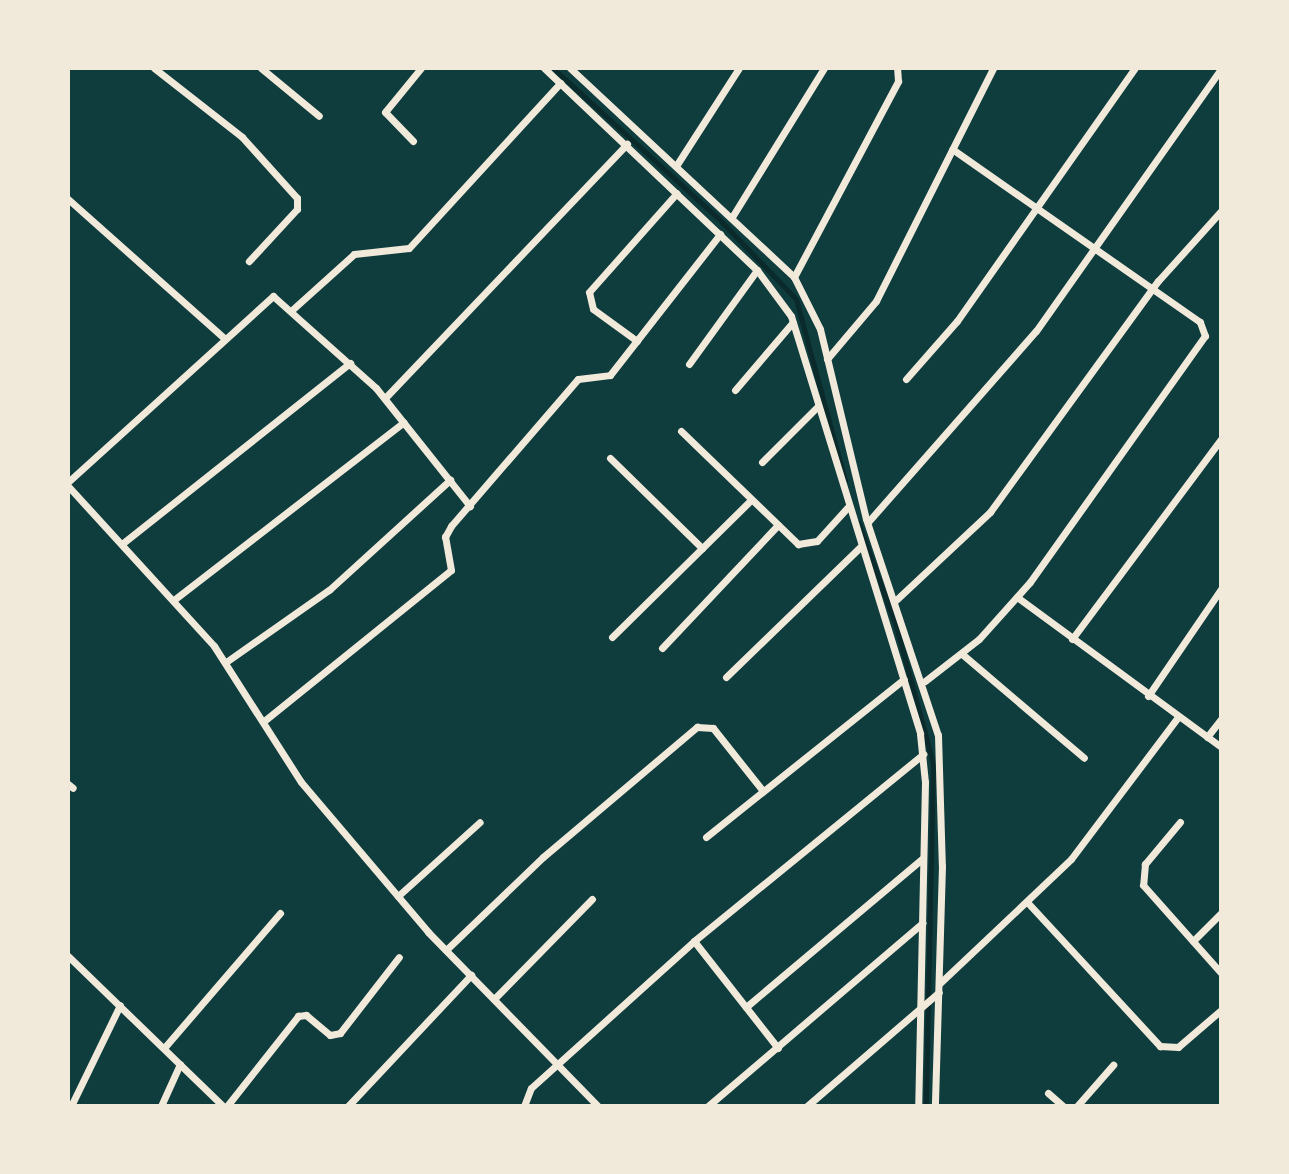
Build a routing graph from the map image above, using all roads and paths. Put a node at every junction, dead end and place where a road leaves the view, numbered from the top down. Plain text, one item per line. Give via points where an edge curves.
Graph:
1 (154, 68) edge
2 (261, 68) edge
3 (421, 68) edge
4 (544, 68) edge
5 (570, 68) edge
6 (739, 68) edge
7 (824, 68) edge
8 (897, 68) edge
9 (993, 68) edge
10 (1135, 68) edge
11 (1221, 69) edge
12 (560, 83) junction
13 (319, 116) dead end
14 (413, 141) dead end
15 (626, 144) junction
16 (952, 149) junction
17 (676, 166) junction
18 (677, 193) junction
19 (68, 199) edge
20 (1037, 208) junction
21 (1221, 211) edge
22 (732, 217) junction
23 (720, 234) junction
24 (1092, 251) junction
25 (249, 261) dead end
26 (757, 270) junction
27 (794, 277) junction
28 (1151, 290) junction
29 (293, 309) junction
30 (793, 322) junction
31 (223, 337) junction
32 (636, 341) junction
33 (827, 359) junction
34 (350, 363) junction
35 (689, 364) dead end
36 (906, 379) dead end
37 (735, 390) dead end
38 (385, 398) junction
39 (818, 405) junction
40 (404, 422) junction
41 (681, 431) dead end
42 (1221, 439) edge
43 (610, 458) dead end
44 (762, 462) dead end
45 (450, 480) junction
46 (68, 484) edge
47 (751, 500) junction
48 (470, 506) junction
49 (847, 508) junction
50 (868, 522) junction
51 (778, 525) junction
52 (123, 543) junction
53 (860, 547) junction
54 (702, 548) junction
55 (1221, 589) edge
56 (1017, 597) junction
57 (175, 599) junction
58 (896, 600) junction
59 (612, 637) dead end
60 (1072, 639) junction
61 (662, 648) dead end
62 (962, 654) junction
63 (226, 662) junction
64 (726, 677) dead end
65 (904, 679) junction
66 (925, 681) junction
67 (1149, 696) junction
68 (1178, 717) junction
69 (1221, 719) edge
70 (264, 721) junction
71 (1207, 737) junction
72 (1221, 747) edge
73 (923, 754) junction
74 (1084, 758) dead end
75 (763, 791) junction
76 (480, 821) dead end
77 (1180, 822) dead end
78 (706, 837) dead end
79 (923, 858) junction
80 (398, 896) junction
81 (592, 899) dead end
82 (1028, 903) junction
83 (280, 913) dead end
84 (1221, 913) edge
85 (922, 923) junction
86 (694, 941) junction
87 (1192, 941) junction
88 (446, 950) junction
89 (68, 956) edge
90 (398, 957) dead end
91 (1221, 973) edge
92 (471, 975) junction
93 (940, 983) junction
94 (930, 998) junction
95 (494, 999) junction
96 (120, 1005) junction
97 (746, 1007) junction
98 (1221, 1010) edge
99 (164, 1048) junction
100 (778, 1048) junction
101 (180, 1064) junction
102 (558, 1064) junction
103 (1113, 1065) dead end
104 (1048, 1093) dead end
105 (71, 1106) edge
106 (161, 1106) edge
107 (225, 1106) edge
108 (348, 1106) edge
109 (524, 1106) edge
110 (598, 1106) edge
111 (708, 1106) edge
112 (807, 1106) edge
113 (918, 1106) edge
114 (935, 1106) edge
115 (1063, 1106) edge
116 (1077, 1106) edge

1 - 25 street via 242,137 297,198 297,209
2 - 13 street
3 - 14 street via 385,112
4 - 12 street
5 - 17 street
6 - 17 street
7 - 22 street
8 - 27 street via 898,81
9 - 16 street
10 - 20 street
11 - 24 street
12 - 15 street
12 - 29 street via 408,248 354,254
15 - 18 street
15 - 38 street
16 - 20 street
16 - 33 street via 876,301
17 - 22 street
18 - 23 street
18 - 32 street via 589,292 593,309
19 - 31 street
20 - 24 street
20 - 36 street
21 - 28 street
22 - 27 street
23 - 26 street
23 - 32 street
24 - 28 street
24 - 50 street via 1013,360
26 - 30 street
26 - 35 street
27 - 33 street via 811,306
28 - 56 street via 1200,322 1202,344
28 - 58 street via 990,512
29 - 31 street via 280,297 266,298
29 - 34 street
30 - 37 street
30 - 39 street
31 - 46 street
32 - 48 street via 605,378 578,379
33 - 50 street
34 - 38 street
34 - 52 street
38 - 40 street
39 - 44 street
39 - 49 street
40 - 45 street
40 - 57 street
41 - 47 street
42 - 60 street
43 - 54 street
45 - 48 street
45 - 63 street via 329,590
46 - 52 street
47 - 51 street
47 - 54 street
48 - 70 street via 445,537 448,573
49 - 51 street via 811,545 798,544
49 - 53 street
50 - 58 street
51 - 61 street
52 - 57 street
53 - 64 street
53 - 65 street
54 - 59 street
55 - 67 street
56 - 60 street
56 - 62 street
57 - 63 street
58 - 66 street
60 - 67 street
62 - 66 street
62 - 74 street
63 - 70 street
65 - 73 street
65 - 75 street
66 - 93 street via 943,769
67 - 68 street
68 - 71 street
68 - 82 street via 1071,859
69 - 71 street
70 - 80 street via 301,782
71 - 72 street
73 - 79 street
73 - 86 street
75 - 78 street
75 - 88 street via 713,727 697,727 543,857
76 - 80 street
77 - 87 street via 1141,873 1143,885
79 - 85 street
79 - 97 street
80 - 88 street
81 - 95 street
82 - 93 street
82 - 98 street via 1160,1046 1178,1047
83 - 99 street
84 - 87 street
85 - 94 street
85 - 100 street
86 - 97 street
86 - 102 street
87 - 91 street
88 - 92 street
89 - 96 street
90 - 107 street via 340,1033 330,1035 306,1015 298,1016
92 - 95 street
92 - 108 street
93 - 94 street
94 - 112 street
94 - 113 street
94 - 114 street
95 - 102 street
96 - 99 street
96 - 105 street
97 - 100 street
99 - 101 street
100 - 111 street
101 - 106 street
101 - 107 street
102 - 109 street via 531,1088
102 - 110 street
103 - 116 street
104 - 115 street

